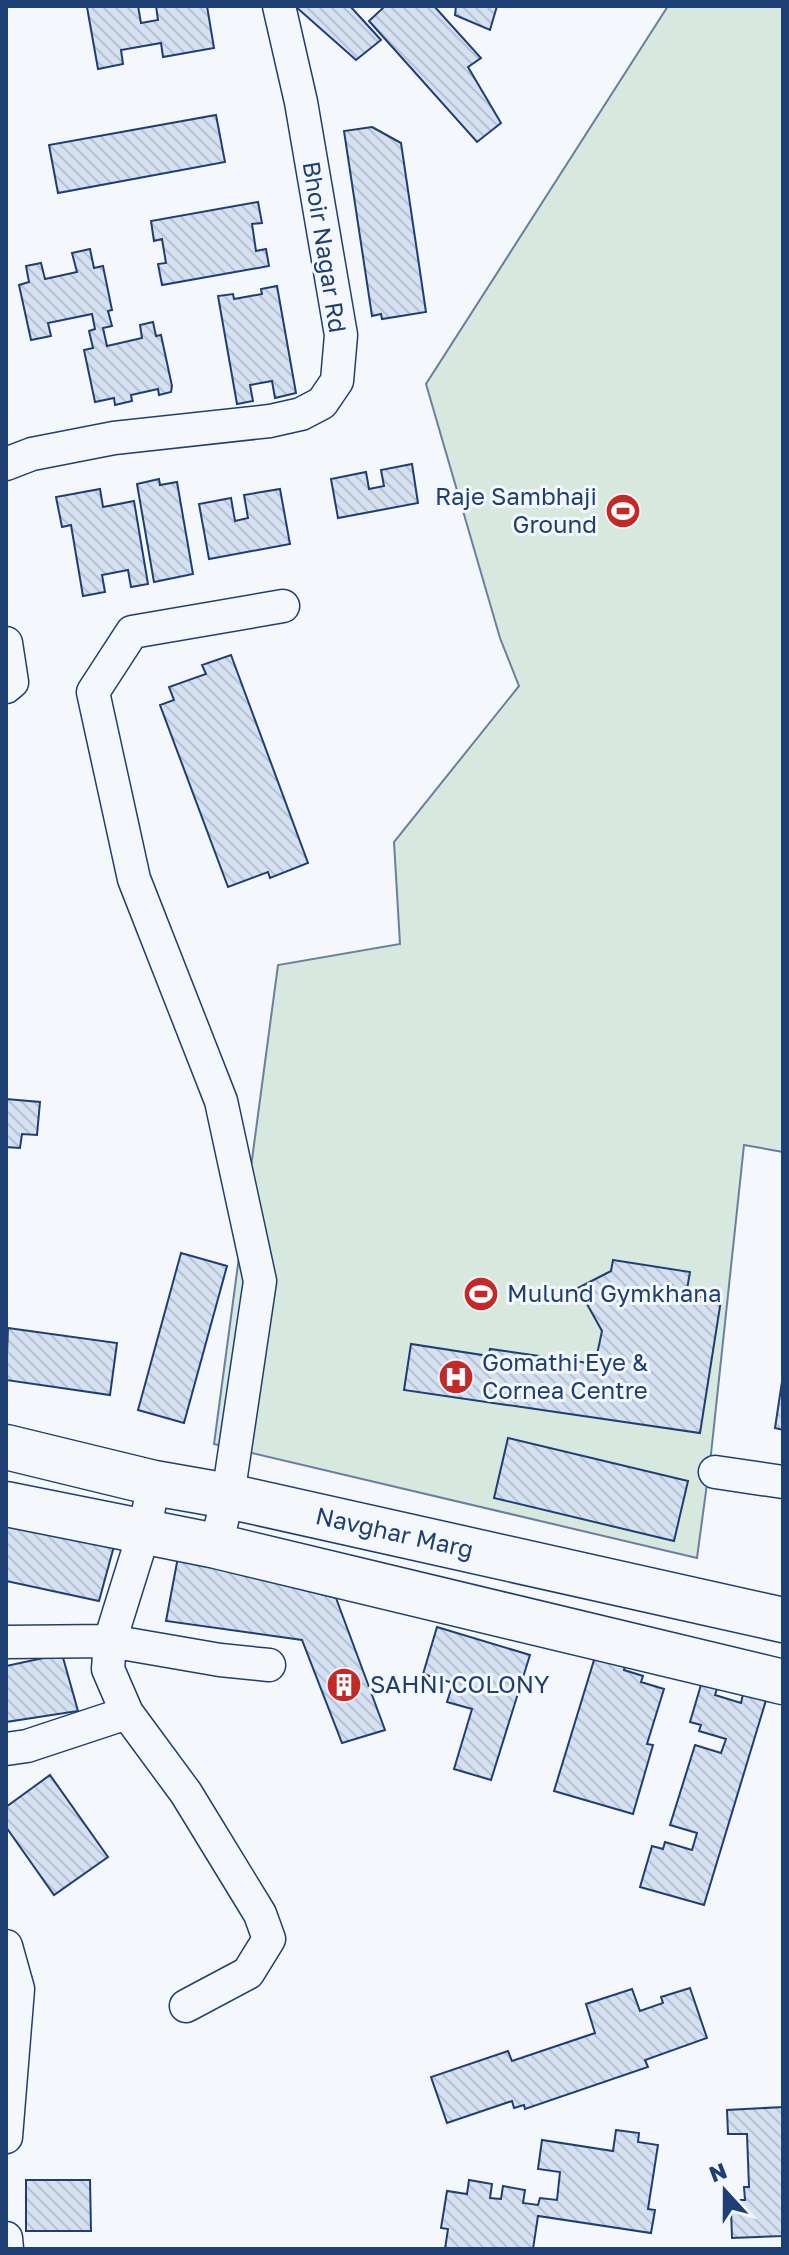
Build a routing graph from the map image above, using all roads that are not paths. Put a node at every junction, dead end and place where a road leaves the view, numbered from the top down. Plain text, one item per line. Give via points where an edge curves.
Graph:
1 (279, 6) edge
2 (6, 464) edge
3 (283, 606) dead end
4 (6, 643) edge
5 (6, 687) edge
6 (6, 1447) edge
7 (715, 1472) dead end
8 (783, 1482) edge
9 (154, 1483) junction
10 (228, 1496) junction
11 (6, 1504) edge
12 (356, 1525) junction
13 (144, 1532) junction
14 (216, 1546) junction
15 (342, 1577) junction
16 (654, 1591) junction
17 (783, 1620) edge
18 (110, 1641) junction
19 (6, 1642) edge
20 (641, 1648) junction
21 (269, 1665) dead end
22 (783, 1682) edge
23 (127, 1713) junction
24 (6, 1749) edge
25 (6, 1946) edge
26 (186, 2006) dead end
27 (6, 2137) edge
28 (6, 2238) edge
29 (7, 2249) edge

1 - 2 street, Bhoir Nagar Rd via 341,335 337,381 322,403 301,414 114,438
3 - 10 street via 132,632 93,692 134,879 221,1101 260,1281
4 - 5 street via 12,682
6 - 9 main road, Navghar Marg
7 - 8 street
9 - 10 main road, Navghar Marg
9 - 13 street
10 - 12 main road, Navghar Marg
10 - 14 street
11 - 13 main road
12 - 15 main road
12 - 16 main road, Navghar Marg
13 - 14 main road
13 - 18 street
14 - 15 main road
15 - 20 main road
16 - 17 main road, Navghar Marg
16 - 20 main road
18 - 19 street
18 - 21 street
18 - 23 street via 108,1669
20 - 22 main road
23 - 24 street
23 - 26 street via 186,1793 260,1914 269,1939 248,1973
25 - 27 street via 18,1989
28 - 29 street

